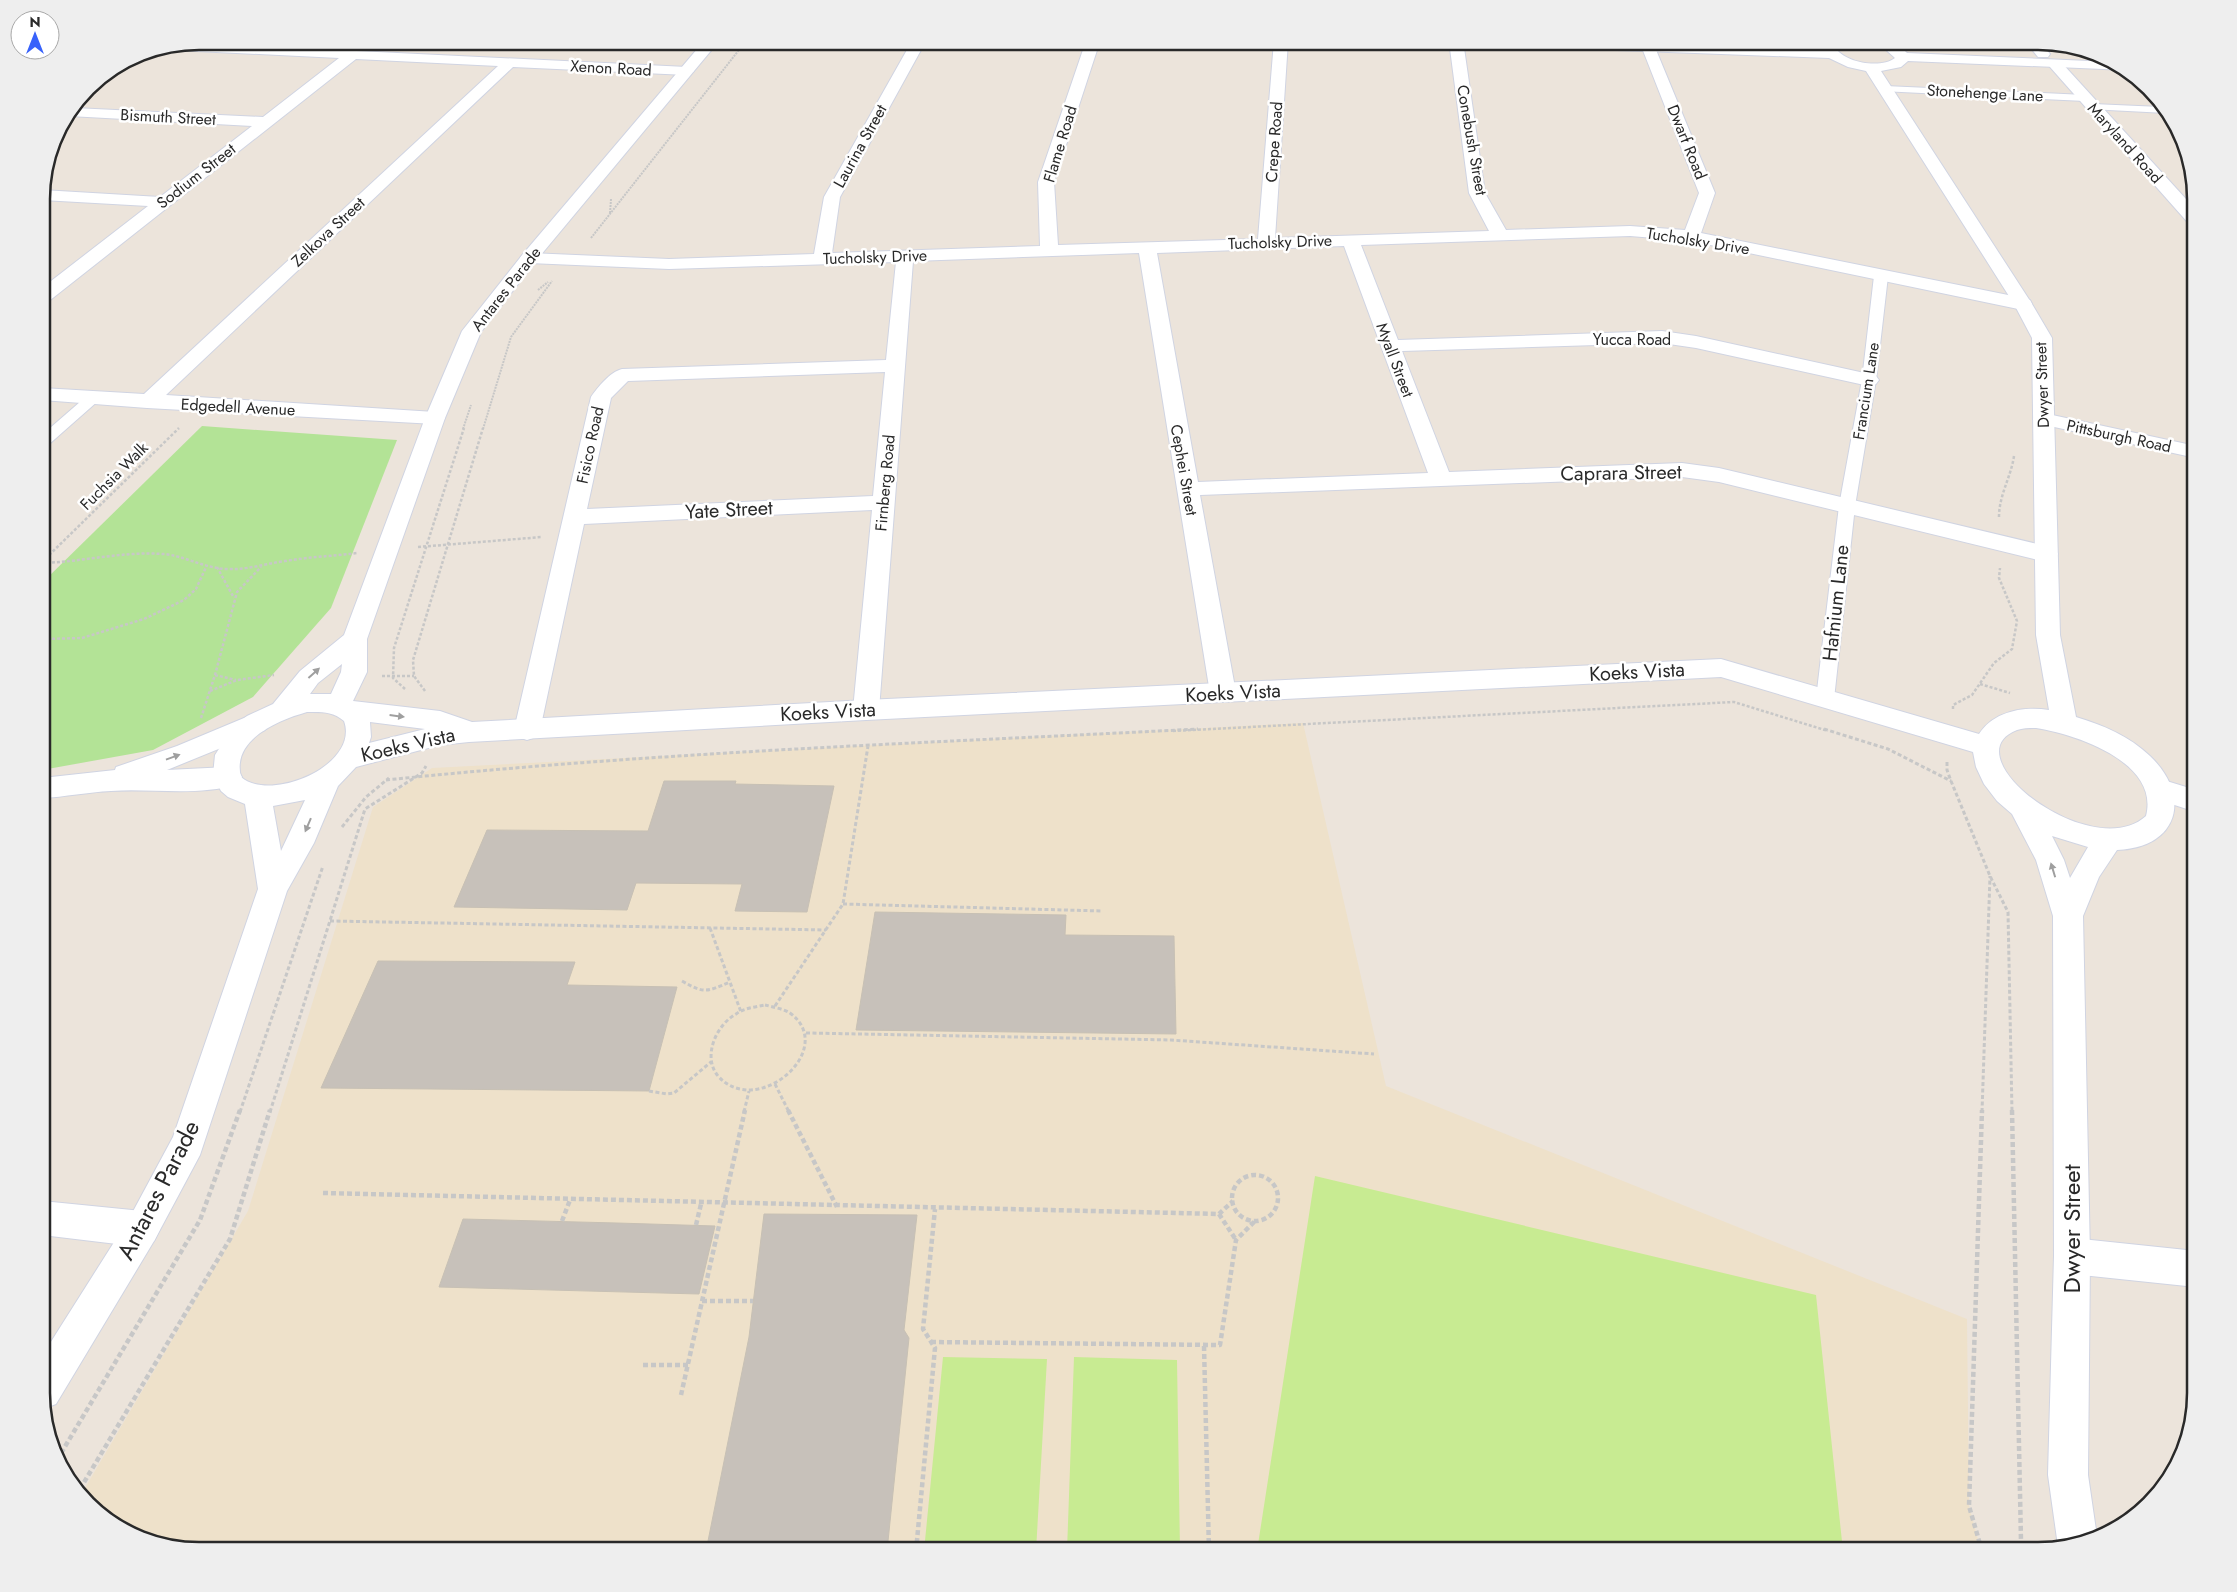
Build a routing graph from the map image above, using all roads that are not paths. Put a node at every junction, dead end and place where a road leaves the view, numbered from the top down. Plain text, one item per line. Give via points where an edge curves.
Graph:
1 (254, 50) edge
2 (704, 50) edge
3 (914, 50) edge
4 (1090, 50) edge
5 (1280, 50) edge
6 (1458, 50) edge
7 (1650, 50) edge
8 (1835, 50) edge
9 (1897, 50) edge
10 (1942, 50) edge
11 (2040, 50) edge
12 (2043, 54) junction
13 (352, 55) junction
14 (2077, 56) edge
15 (1903, 58) junction
16 (509, 63) junction
17 (2055, 64) junction
18 (1871, 67) junction
19 (2108, 67) edge
20 (687, 71) junction
21 (1884, 89) junction
22 (2089, 102) junction
23 (2157, 109) edge
24 (78, 112) edge
25 (265, 122) junction
26 (50, 195) edge
27 (163, 202) junction
28 (2187, 210) edge
29 (1499, 234) junction
30 (1691, 236) junction
31 (1350, 240) junction
32 (1266, 243) junction
33 (1147, 247) junction
34 (1049, 250) junction
35 (905, 256) junction
36 (529, 258) junction
37 (822, 258) junction
38 (1881, 276) junction
39 (50, 291) edge
40 (2023, 304) junction
41 (1390, 346) junction
42 (895, 366) junction
43 (1869, 380) junction
44 (50, 395) edge
45 (93, 398) junction
46 (147, 402) junction
47 (435, 418) junction
48 (2043, 419) junction
49 (50, 436) edge
50 (2187, 450) edge
51 (1441, 479) junction
52 (1187, 489) junction
53 (883, 502) junction
54 (1847, 506) junction
55 (572, 526) junction
56 (2046, 554) junction
57 (355, 639) junction
58 (1223, 693) junction
59 (1825, 699) junction
60 (343, 708) junction
61 (282, 710) junction
62 (866, 710) junction
63 (2064, 721) junction
64 (256, 723) junction
65 (440, 728) junction
66 (527, 730) junction
67 (1986, 746) junction
68 (347, 759) junction
69 (228, 777) junction
70 (110, 780) junction
71 (327, 780) junction
72 (50, 787) edge
73 (2160, 790) junction
74 (257, 796) junction
75 (2187, 798) edge
76 (2022, 807) junction
77 (2109, 839) junction
78 (273, 889) junction
79 (2068, 916) junction
80 (50, 1219) edge
81 (142, 1229) junction
82 (2072, 1256) junction
83 (2187, 1268) edge
84 (50, 1377) edge
85 (2076, 1537) edge

1 - 13 street, Xenon Road
2 - 20 street, Antares Parade
3 - 37 street, Laurina Street via 832,197
4 - 34 street, Flame Road via 1046,182
5 - 32 street, Crepe Road
6 - 29 street, Conebush Street via 1477,193
7 - 30 street, Dwarf Road via 1707,193
8 - 18 street via 1847,62
9 - 15 street
10 - 12 street
11 - 12 street
12 - 14 street
13 - 16 street, Xenon Road
13 - 25 street, Sodium Street
15 - 17 street
15 - 18 street via 1893,66
16 - 20 street, Xenon Road
16 - 46 street, Zelkova Street
17 - 19 street
17 - 22 street, Maryland Road
18 - 21 street, Dwyer Street
20 - 36 street, Antares Parade
21 - 22 lane, Stonehenge Lane
21 - 40 street, Dwyer Street
22 - 23 lane, Stonehenge Lane
22 - 28 street, Maryland Road
24 - 25 street, Bismuth Street
25 - 27 street, Sodium Street
26 - 27 street
27 - 39 street, Sodium Street
29 - 30 street, Tucholsky Drive via 1630,231
29 - 31 street, Tucholsky Drive
30 - 38 street, Tucholsky Drive
31 - 32 street, Tucholsky Drive
31 - 41 street, Myall Street
32 - 33 street, Tucholsky Drive
33 - 34 street, Tucholsky Drive
33 - 52 street, Cephei Street
34 - 35 street, Tucholsky Drive
35 - 37 street, Tucholsky Drive
35 - 42 street, Firnberg Road
36 - 37 street, Tucholsky Drive via 669,264
36 - 47 street, Antares Parade via 472,331
38 - 40 street, Tucholsky Drive
38 - 43 lane, Francium Lane
40 - 48 street, Dwyer Street via 2042,338
41 - 43 street, Yucca Road via 1662,337
41 - 51 street, Myall Street
42 - 53 street, Firnberg Road
42 - 55 street, Fisico Road via 622,375 600,397
43 - 54 lane, Francium Lane
44 - 45 street, Edgedell Avenue
45 - 46 street, Edgedell Avenue
45 - 49 lane
46 - 47 street, Edgedell Avenue
47 - 57 street, Antares Parade
48 - 50 street, Pittsburgh Road
48 - 56 street, Dwyer Street
51 - 52 street, Caprara Street
51 - 54 street, Caprara Street via 1682,470 1719,475
52 - 58 street, Cephei Street
53 - 55 street, Yate Street
53 - 62 street, Firnberg Road
54 - 56 street, Caprara Street
54 - 59 lane, Hafnium Lane
55 - 66 street, Fisico Road
56 - 63 street, Dwyer Street via 2048,635
57 - 60 street, Antares Parade via 354,672
61 -> 57 street, Antares Parade via 309,677
58 - 59 street, Koeks Vista via 1721,668
58 - 62 street, Koeks Vista
59 - 67 street, Koeks Vista
60 - 61 street, Koeks Vista via 330,703 307,703
60 -> 65 street, Koeks Vista
60 - 68 street, Koeks Vista via 355,717 360,733
61 - 64 street, Koeks Vista
62 - 66 street, Koeks Vista
63 - 67 street via 2036,718 2012,721 1994,731
63 - 73 street via 2116,743 2137,760
64 - 69 street, Koeks Vista via 229,751 224,768
70 -> 64 street
65 - 66 street, Koeks Vista via 469,732
65 - 68 street, Koeks Vista
67 - 76 street via 1988,766 2000,786
68 - 71 street, Koeks Vista
69 - 70 street via 181,781
69 - 74 street, Koeks Vista via 240,791
70 - 72 street
71 - 74 street, Koeks Vista via 295,792
71 -> 78 street, Antares Parade via 300,844
73 - 75 street
73 - 77 street via 2161,815 2151,828 2133,837
74 - 78 street, Antares Parade
76 - 77 street via 2050,824 2082,835
79 -> 76 street, Dwyer Street via 2050,860
77 - 79 street, Dwyer Street via 2087,872
78 - 81 street, Antares Parade via 188,1144
79 - 82 street, Dwyer Street
80 - 81 street
81 - 84 street, Antares Parade
82 - 83 street
82 - 85 street, Dwyer Street via 2068,1475

